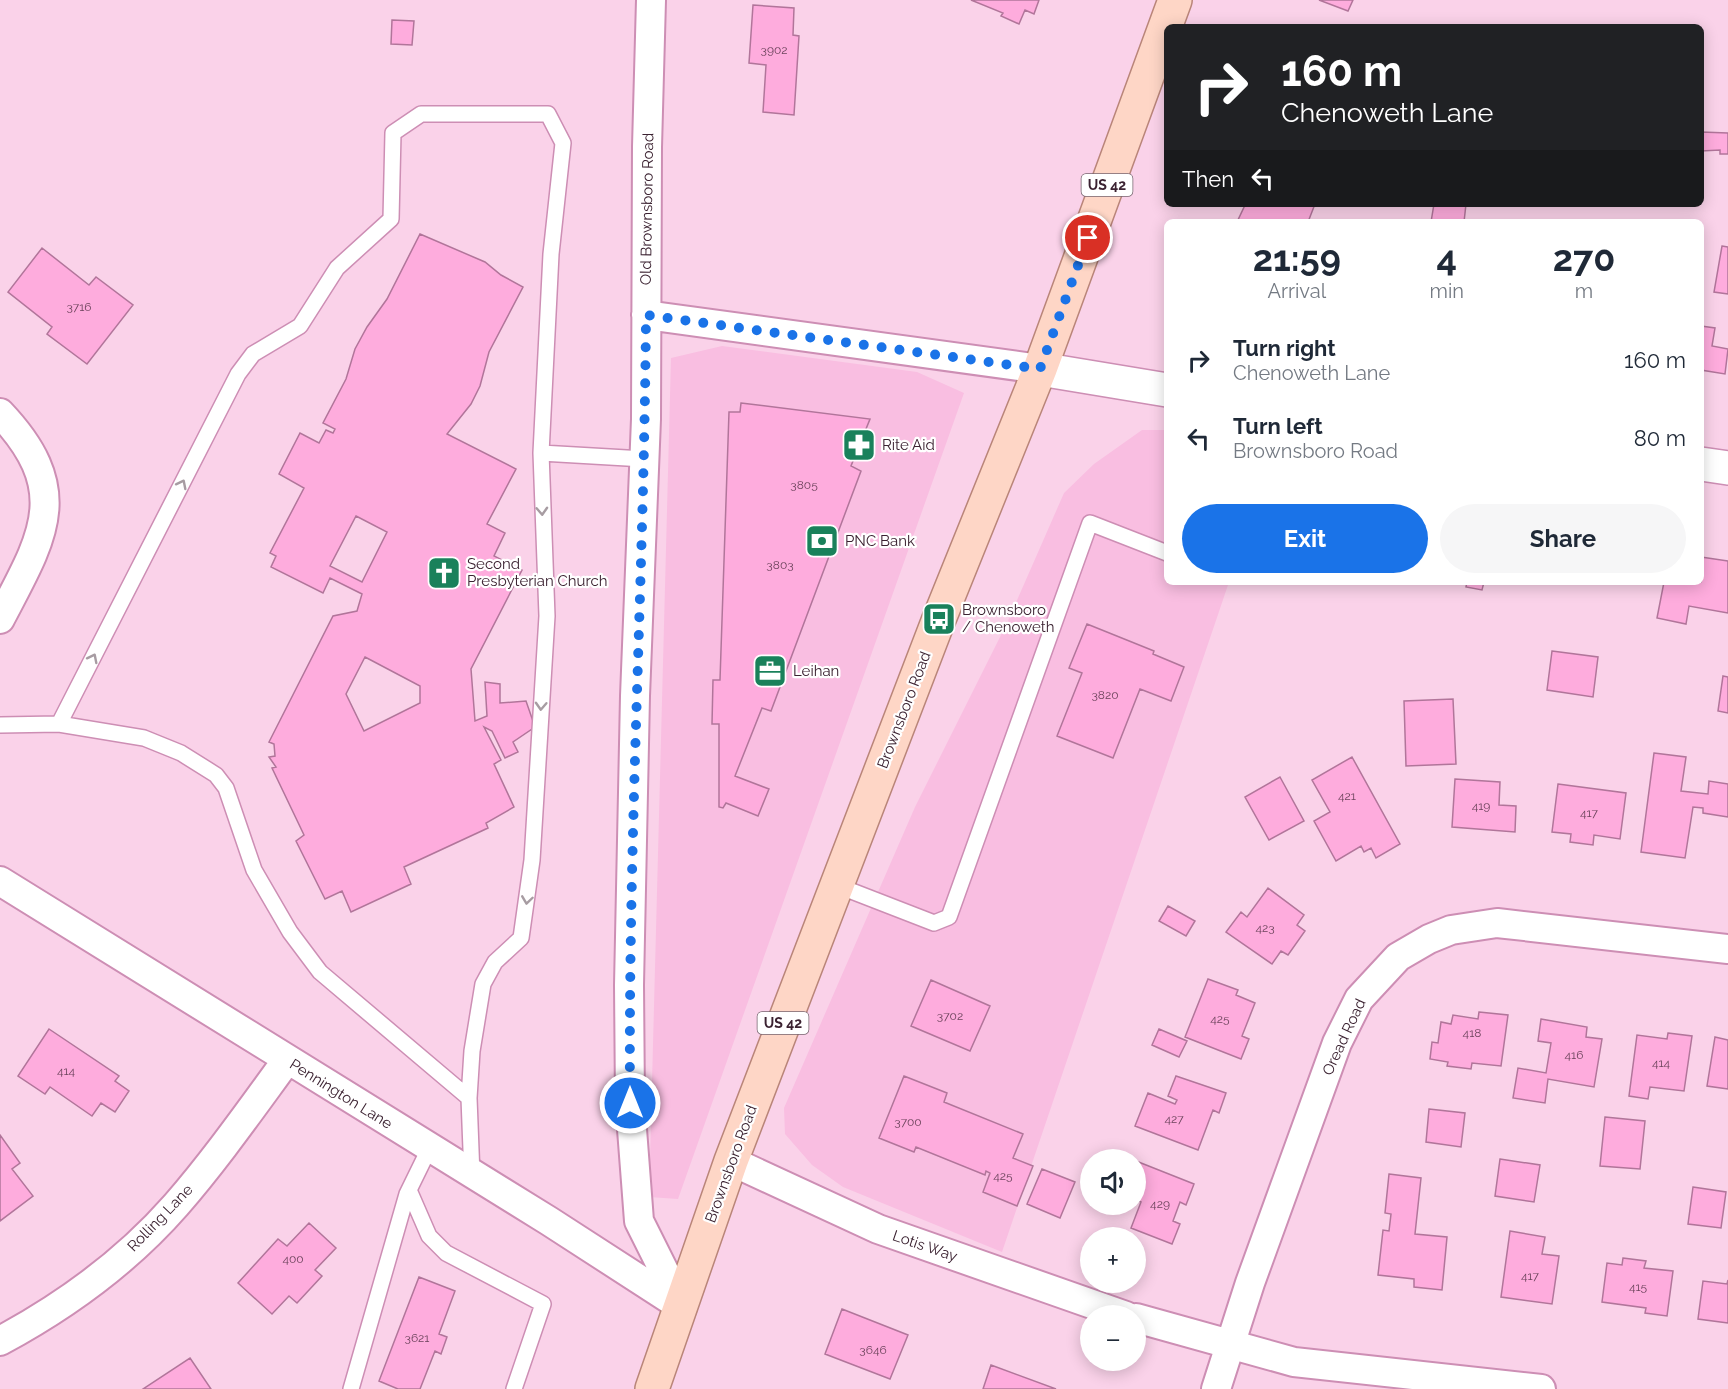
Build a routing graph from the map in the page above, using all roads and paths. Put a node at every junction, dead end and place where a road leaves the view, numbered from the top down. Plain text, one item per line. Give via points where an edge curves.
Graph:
1 (651, 0) edge
2 (1175, 0) edge
3 (1166, 24) edge
4 (1164, 30) edge
5 (646, 315) junction
6 (1040, 369) junction
7 (1164, 390) edge
8 (0, 413) edge
9 (541, 453) junction
10 (644, 459) junction
11 (1704, 464) edge
12 (1728, 468) edge
13 (1164, 551) edge
14 (0, 619) edge
15 (59, 724) junction
16 (0, 725) edge
17 (0, 881) edge
18 (836, 885) junction
19 (1728, 949) edge
20 (287, 1060) junction
21 (469, 1098) junction
22 (429, 1149) junction
23 (731, 1161) junction
24 (472, 1176) junction
25 (409, 1190) junction
26 (1095, 1305) edge
27 (682, 1307) junction
28 (1146, 1321) edge
29 (0, 1341) edge
30 (1230, 1345) junction
31 (351, 1389) edge
32 (514, 1389) edge
33 (652, 1389) edge
34 (1216, 1389) edge
35 (1541, 1389) edge

1 - 5 street, Old Brownsboro Road
2 - 3 main road, Brownsboro Road / US 42
4 - 6 main road, Brownsboro Road / US 42
5 - 6 street
5 - 10 street, Old Brownsboro Road
6 - 7 main road
6 - 18 main road, Brownsboro Road / US 42
8 - 14 street via 34,455 44,484 45,506 39,540
9 - 10 lane
15 -> 9 lane via 238,374 253,354 300,326 337,268 391,219 393,133 421,114 548,114 563,143 551,254
9 -> 21 lane via 547,616 532,860 521,938 495,962 483,984
10 - 27 street, Old Brownsboro Road via 633,789 630,1103 639,1221
11 - 12 main road
13 - 18 lane via 1090,523 949,917 934,923
15 - 16 lane
15 - 21 lane via 144,738 181,753 216,775 226,788 254,870 290,932 320,972
17 - 20 street, Pennington Lane
18 - 23 main road, Brownsboro Road / US 42
19 - 30 street, Oread Road via 1497,923 1451,930 1398,957 1359,999 1337,1043
20 - 22 street, Pennington Lane
20 - 29 street, Rolling Lane via 175,1206 110,1268 42,1319
21 - 24 lane
22 - 24 street, Pennington Lane
22 - 25 lane
23 - 26 street, Lotis Way via 878,1229
23 - 27 main road, Brownsboro Road / US 42
24 - 27 street, Pennington Lane
25 - 31 lane
25 - 32 lane via 429,1236 446,1253 543,1304
27 - 33 main road, Brownsboro Road / US 42
28 - 30 street
30 - 34 street, Oread Road
30 - 35 street via 1294,1362

